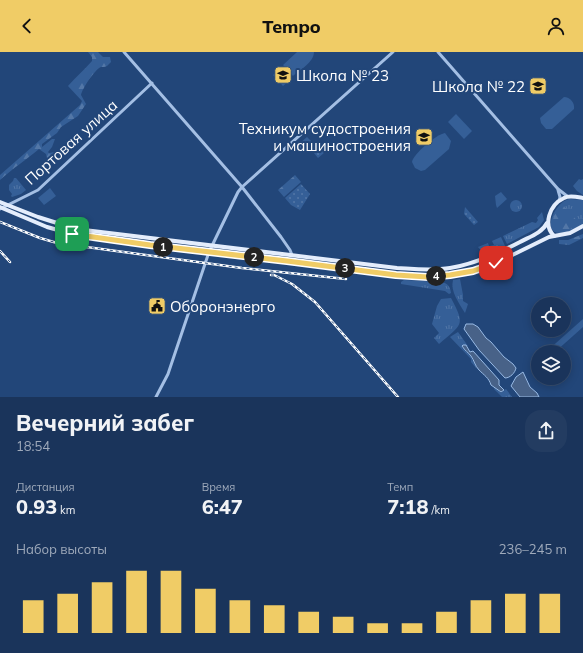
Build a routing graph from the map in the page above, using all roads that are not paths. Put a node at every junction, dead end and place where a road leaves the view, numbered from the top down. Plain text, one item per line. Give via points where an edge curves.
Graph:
1 (124, 52) edge
2 (393, 52) edge
3 (438, 52) edge
4 (152, 84) junction
5 (242, 187) junction
6 (558, 189) junction
7 (569, 197) junction
8 (583, 198) edge
9 (559, 201) junction
10 (0, 202) edge
11 (8, 205) junction
12 (1, 208) edge
13 (547, 223) junction
14 (583, 226) edge
15 (554, 236) junction
16 (212, 246) junction
17 (209, 252) junction
18 (292, 256) junction
19 (293, 261) junction
20 (156, 397) edge

1 - 4 street
2 - 5 street
3 - 6 street
4 - 5 street
4 - 11 street, Портовая улица via 38,190
5 - 16 street
5 - 18 street via 281,237
6 - 7 street
6 - 9 street
7 - 8 main road
7 - 9 main road
9 - 13 main road
10 - 11 main road
11 - 12 street, Портовая улица
11 - 16 main road via 76,229
12 - 17 main road via 76,235
13 - 15 main road
13 - 18 main road via 542,231 494,256 449,268 397,268
14 - 15 main road via 570,233
15 - 19 main road via 496,263 450,275 396,275
16 - 17 street
16 - 18 main road
17 - 19 main road
17 - 20 street via 168,374
18 - 19 main road

